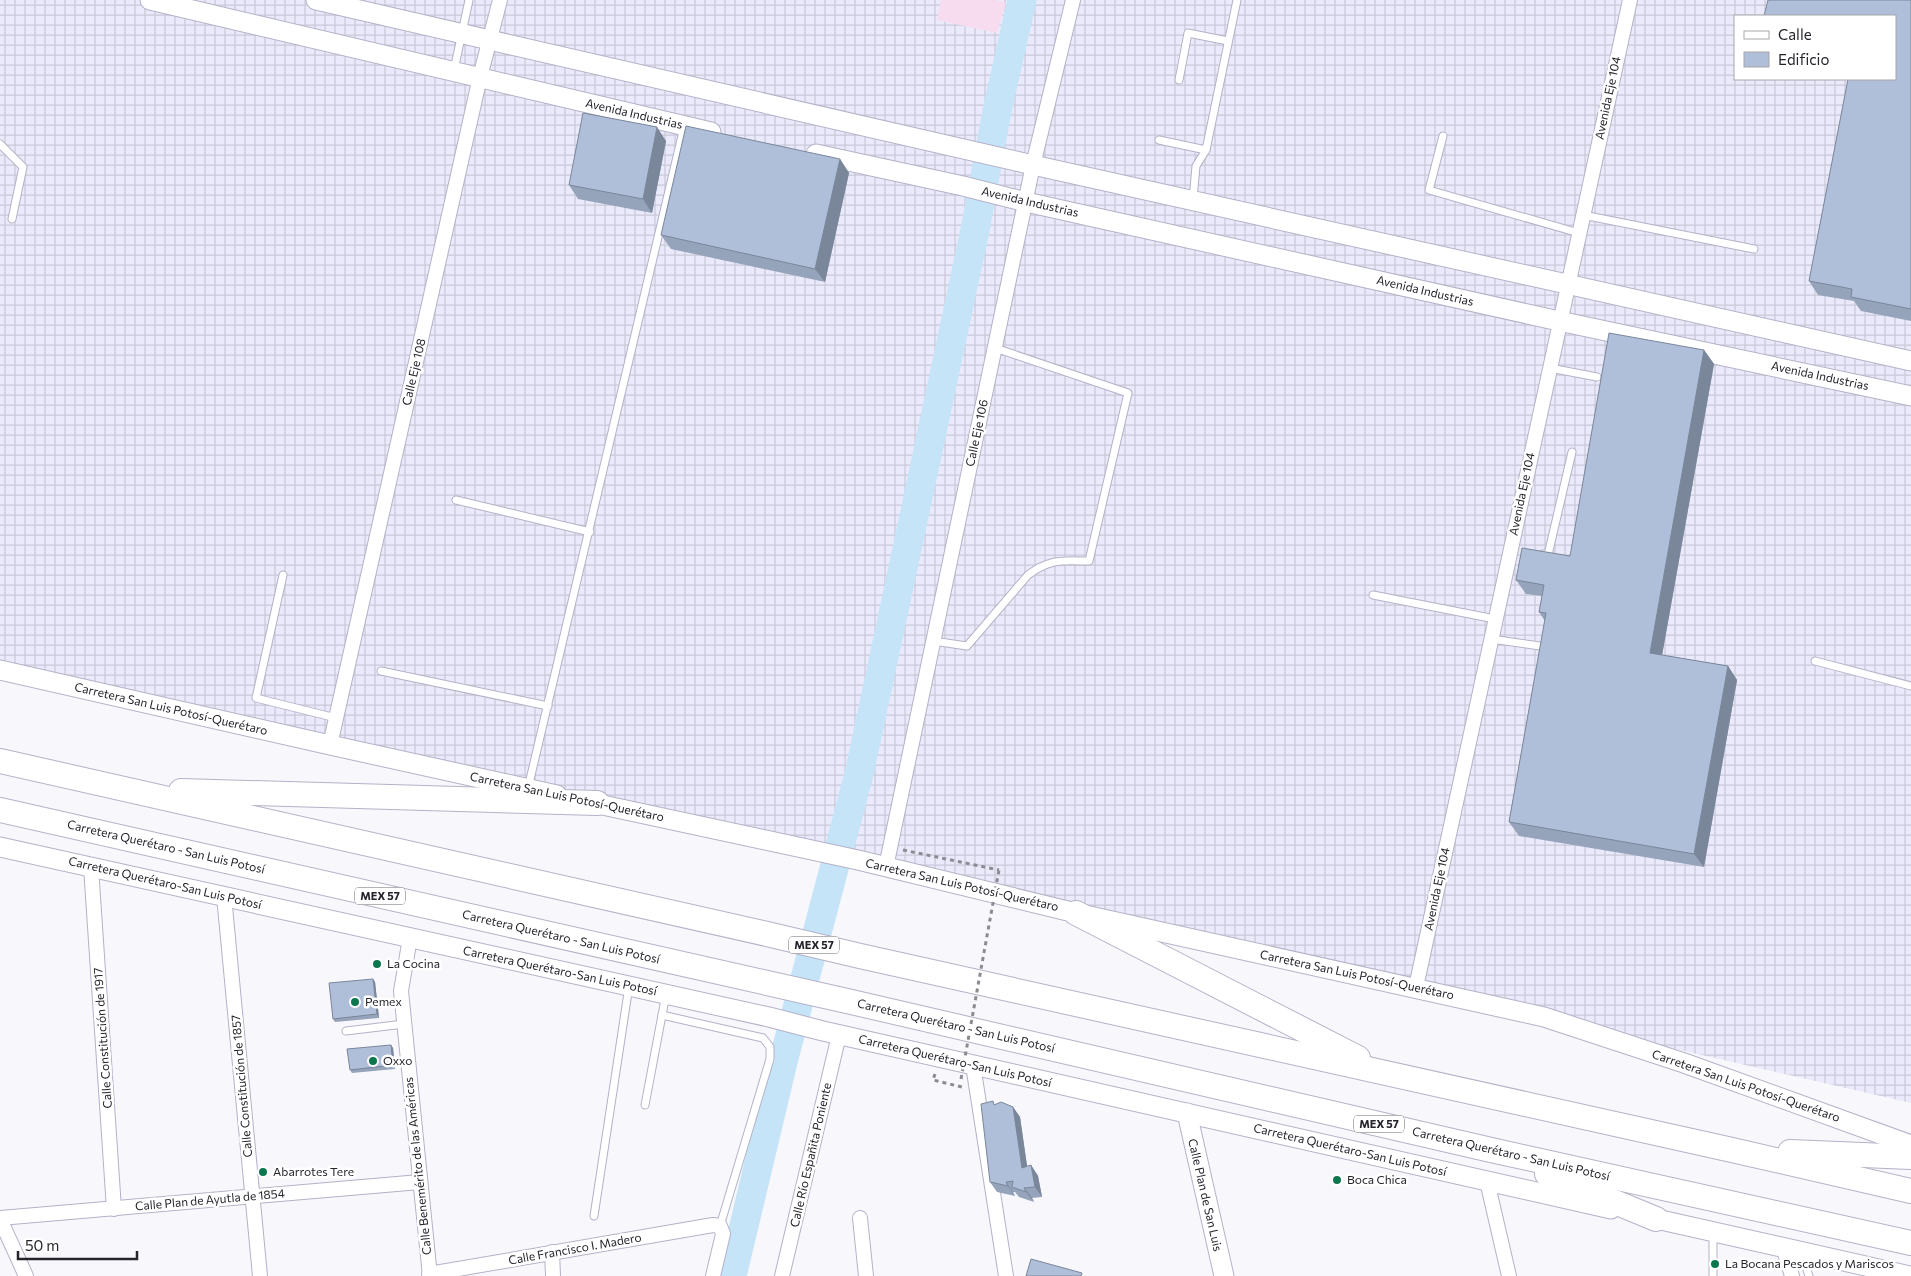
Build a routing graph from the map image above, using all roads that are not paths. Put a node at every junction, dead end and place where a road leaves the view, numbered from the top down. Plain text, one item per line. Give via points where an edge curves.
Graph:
1 (150, 0) edge
2 (316, 0) edge
3 (469, 0) edge
4 (500, 0) edge
5 (1073, 0) edge
6 (1237, 0) edge
7 (1630, 0) edge
8 (462, 33) junction
9 (491, 39) junction
10 (1228, 41) junction
11 (454, 71) junction
12 (480, 77) junction
13 (1179, 80) dead end
14 (684, 126) junction
15 (1443, 136) dead end
16 (732, 137) edge
17 (1159, 140) dead end
18 (0, 144) edge
19 (1206, 150) junction
20 (799, 151) edge
21 (1034, 165) junction
22 (1193, 199) junction
23 (1026, 202) junction
24 (1582, 215) junction
25 (12, 219) dead end
26 (1579, 232) junction
27 (1754, 249) dead end
28 (1567, 284) junction
29 (1559, 321) junction
30 (995, 348) junction
31 (1911, 361) edge
32 (1549, 368) junction
33 (1597, 376) dead end
34 (1911, 396) edge
35 (1572, 452) dead end
36 (456, 500) dead end
37 (590, 532) junction
38 (1539, 554) edge
39 (283, 575) dead end
40 (1373, 595) dead end
41 (1495, 619) junction
42 (1491, 639) junction
43 (933, 641) junction
44 (1540, 646) edge
45 (1815, 661) dead end
46 (0, 670) edge
47 (381, 671) dead end
48 (1911, 686) edge
49 (548, 706) junction
50 (337, 718) junction
51 (330, 746) junction
52 (0, 755) edge
53 (0, 761) edge
54 (34, 769) junction
55 (528, 788) junction
56 (124, 789) junction
57 (597, 804) junction
58 (0, 810) edge
59 (0, 847) edge
60 (91, 867) junction
61 (886, 867) junction
62 (224, 896) junction
63 (1076, 913) junction
64 (410, 938) junction
65 (629, 986) junction
66 (1416, 987) junction
67 (666, 994) junction
68 (662, 1015) junction
69 (404, 1024) junction
70 (346, 1031) dead end
71 (831, 1033) junction
72 (973, 1065) junction
73 (1388, 1074) junction
74 (645, 1105) dead end
75 (1187, 1113) junction
76 (1911, 1145) edge
77 (1490, 1150) junction
78 (1732, 1150) junction
79 (1844, 1154) junction
80 (1911, 1158) edge
81 (1911, 1170) edge
82 (1487, 1181) junction
83 (420, 1182) junction
84 (1911, 1191) edge
85 (253, 1196) junction
86 (114, 1209) junction
87 (594, 1216) dead end
88 (0, 1218) edge
89 (860, 1218) dead end
90 (1656, 1219) junction
91 (720, 1226) junction
92 (1713, 1232) junction
93 (1911, 1243) edge
94 (1792, 1249) junction
95 (552, 1252) junction
96 (430, 1275) edge
97 (26, 1276) edge
98 (260, 1276) edge
99 (553, 1276) edge
100 (713, 1276) edge
101 (782, 1276) edge
102 (866, 1276) edge
103 (1006, 1276) edge
104 (1224, 1276) edge
105 (1509, 1276) edge
106 (1713, 1276) edge
107 (1792, 1276) edge
108 (1809, 1276) edge
109 (1910, 1276) edge

1 - 11 main road, Avenida Industrias
2 - 8 main road
3 - 8 lane
4 - 9 street, Calle Eje 108
5 - 21 street, Calle Eje 106
6 - 10 lane
7 - 24 street, Avenida Eje 104
8 - 9 main road
8 - 11 lane
9 - 12 street, Calle Eje 108
9 - 21 main road
10 - 13 lane via 1188,33
10 - 19 lane
11 - 12 main road, Avenida Industrias
12 - 14 main road, Avenida Industrias
12 - 50 street, Calle Eje 108
14 - 16 main road, Avenida Industrias
14 - 37 lane
15 - 26 lane via 1428,190
17 - 19 lane
18 - 25 lane via 23,167
19 - 22 lane via 1196,166
20 - 23 main road, Avenida Industrias
21 - 22 main road
21 - 23 street, Calle Eje 106
22 - 28 main road
23 - 29 main road, Avenida Industrias
23 - 30 street, Calle Eje 106
24 - 26 street, Avenida Eje 104
24 - 27 lane
26 - 28 street, Avenida Eje 104
28 - 29 street, Avenida Eje 104
28 - 31 main road
29 - 32 street, Avenida Eje 104
29 - 34 main road, Avenida Industrias
30 - 43 street, Calle Eje 106
30 - 43 lane via 1128,393 1089,561 1050,562 1038,567 967,646
32 - 33 lane
32 - 41 street, Avenida Eje 104 via 1515,550
35 - 38 lane via 1548,555
36 - 37 lane
37 - 49 lane
39 - 50 lane via 256,698
40 - 41 lane
41 - 42 street, Avenida Eje 104
42 - 44 lane
42 - 66 street, Avenida Eje 104
43 - 61 street, Calle Eje 106
45 - 48 lane
46 - 51 main road, Carretera San Luis Potosí-Querétaro
47 - 49 lane
49 - 55 lane
50 - 51 street, Calle Eje 108
51 - 55 main road, Carretera San Luis Potosí-Querétaro
52 - 54 highway
53 - 54 highway, MEX 57
54 - 56 highway, MEX 57
55 - 57 main road, Carretera San Luis Potosí-Querétaro
56 - 57 highway
56 - 73 highway, MEX 57
57 - 61 main road, Carretera San Luis Potosí-Querétaro
58 - 77 highway, Carretera Querétaro - San Luis Potosí / MEX 57
59 - 60 main road, Carretera Querétaro-San Luis Potosí
60 - 62 main road, Carretera Querétaro-San Luis Potosí
60 - 86 street, Calle Constitución de 1917
61 - 63 main road, Carretera San Luis Potosí-Querétaro
62 - 64 main road, Carretera Querétaro-San Luis Potosí
62 - 85 street, Calle Constitución de 1857
63 - 66 main road, Carretera San Luis Potosí-Querétaro
63 - 73 highway
64 - 65 main road, Carretera Querétaro-San Luis Potosí
64 - 69 street, Calle Benemérito de las Américas via 401,991
65 - 67 main road, Carretera Querétaro-San Luis Potosí
65 - 87 lane
66 - 76 main road, Carretera San Luis Potosí-Querétaro via 1544,1017 1684,1063
67 - 68 lane
67 - 71 main road, Carretera Querétaro-San Luis Potosí
68 - 74 lane
68 - 91 lane via 763,1038 770,1047 770,1059
69 - 70 lane
69 - 83 street, Calle Benemérito de las Américas
71 - 72 main road, Carretera Querétaro-San Luis Potosí
71 - 101 street, Calle Río Españita Poniente
72 - 75 main road, Carretera Querétaro-San Luis Potosí
72 - 103 street
73 - 78 highway, MEX 57
75 - 82 main road, Carretera Querétaro-San Luis Potosí
75 - 104 main road, Calle Plan de San Luis
77 - 90 highway
77 - 93 highway, Carretera Querétaro - San Luis Potosí / MEX 57
78 - 79 highway
78 - 84 highway, MEX 57
79 - 80 highway
79 - 81 highway
82 - 90 main road, Carretera Querétaro-San Luis Potosí
82 - 105 street
83 - 85 street, Calle Plan de Ayutla de 1854
83 - 96 street, Calle Benemérito de las Américas
85 - 86 street, Calle Plan de Ayutla de 1854
85 - 98 street, Calle Constitución de 1857
86 - 88 street, Calle Plan de Ayutla de 1854
88 - 97 street
89 - 102 street
90 - 92 main road, Carretera Querétaro-San Luis Potosí
91 - 95 street, Calle Francisco I. Madero
91 - 100 street via 723,1234
92 - 94 main road, Carretera Querétaro-San Luis Potosí
92 - 106 lane
94 - 107 street
94 - 108 lane
94 - 109 main road, Carretera Querétaro-San Luis Potosí
95 - 96 street, Calle Francisco I. Madero
95 - 99 street

